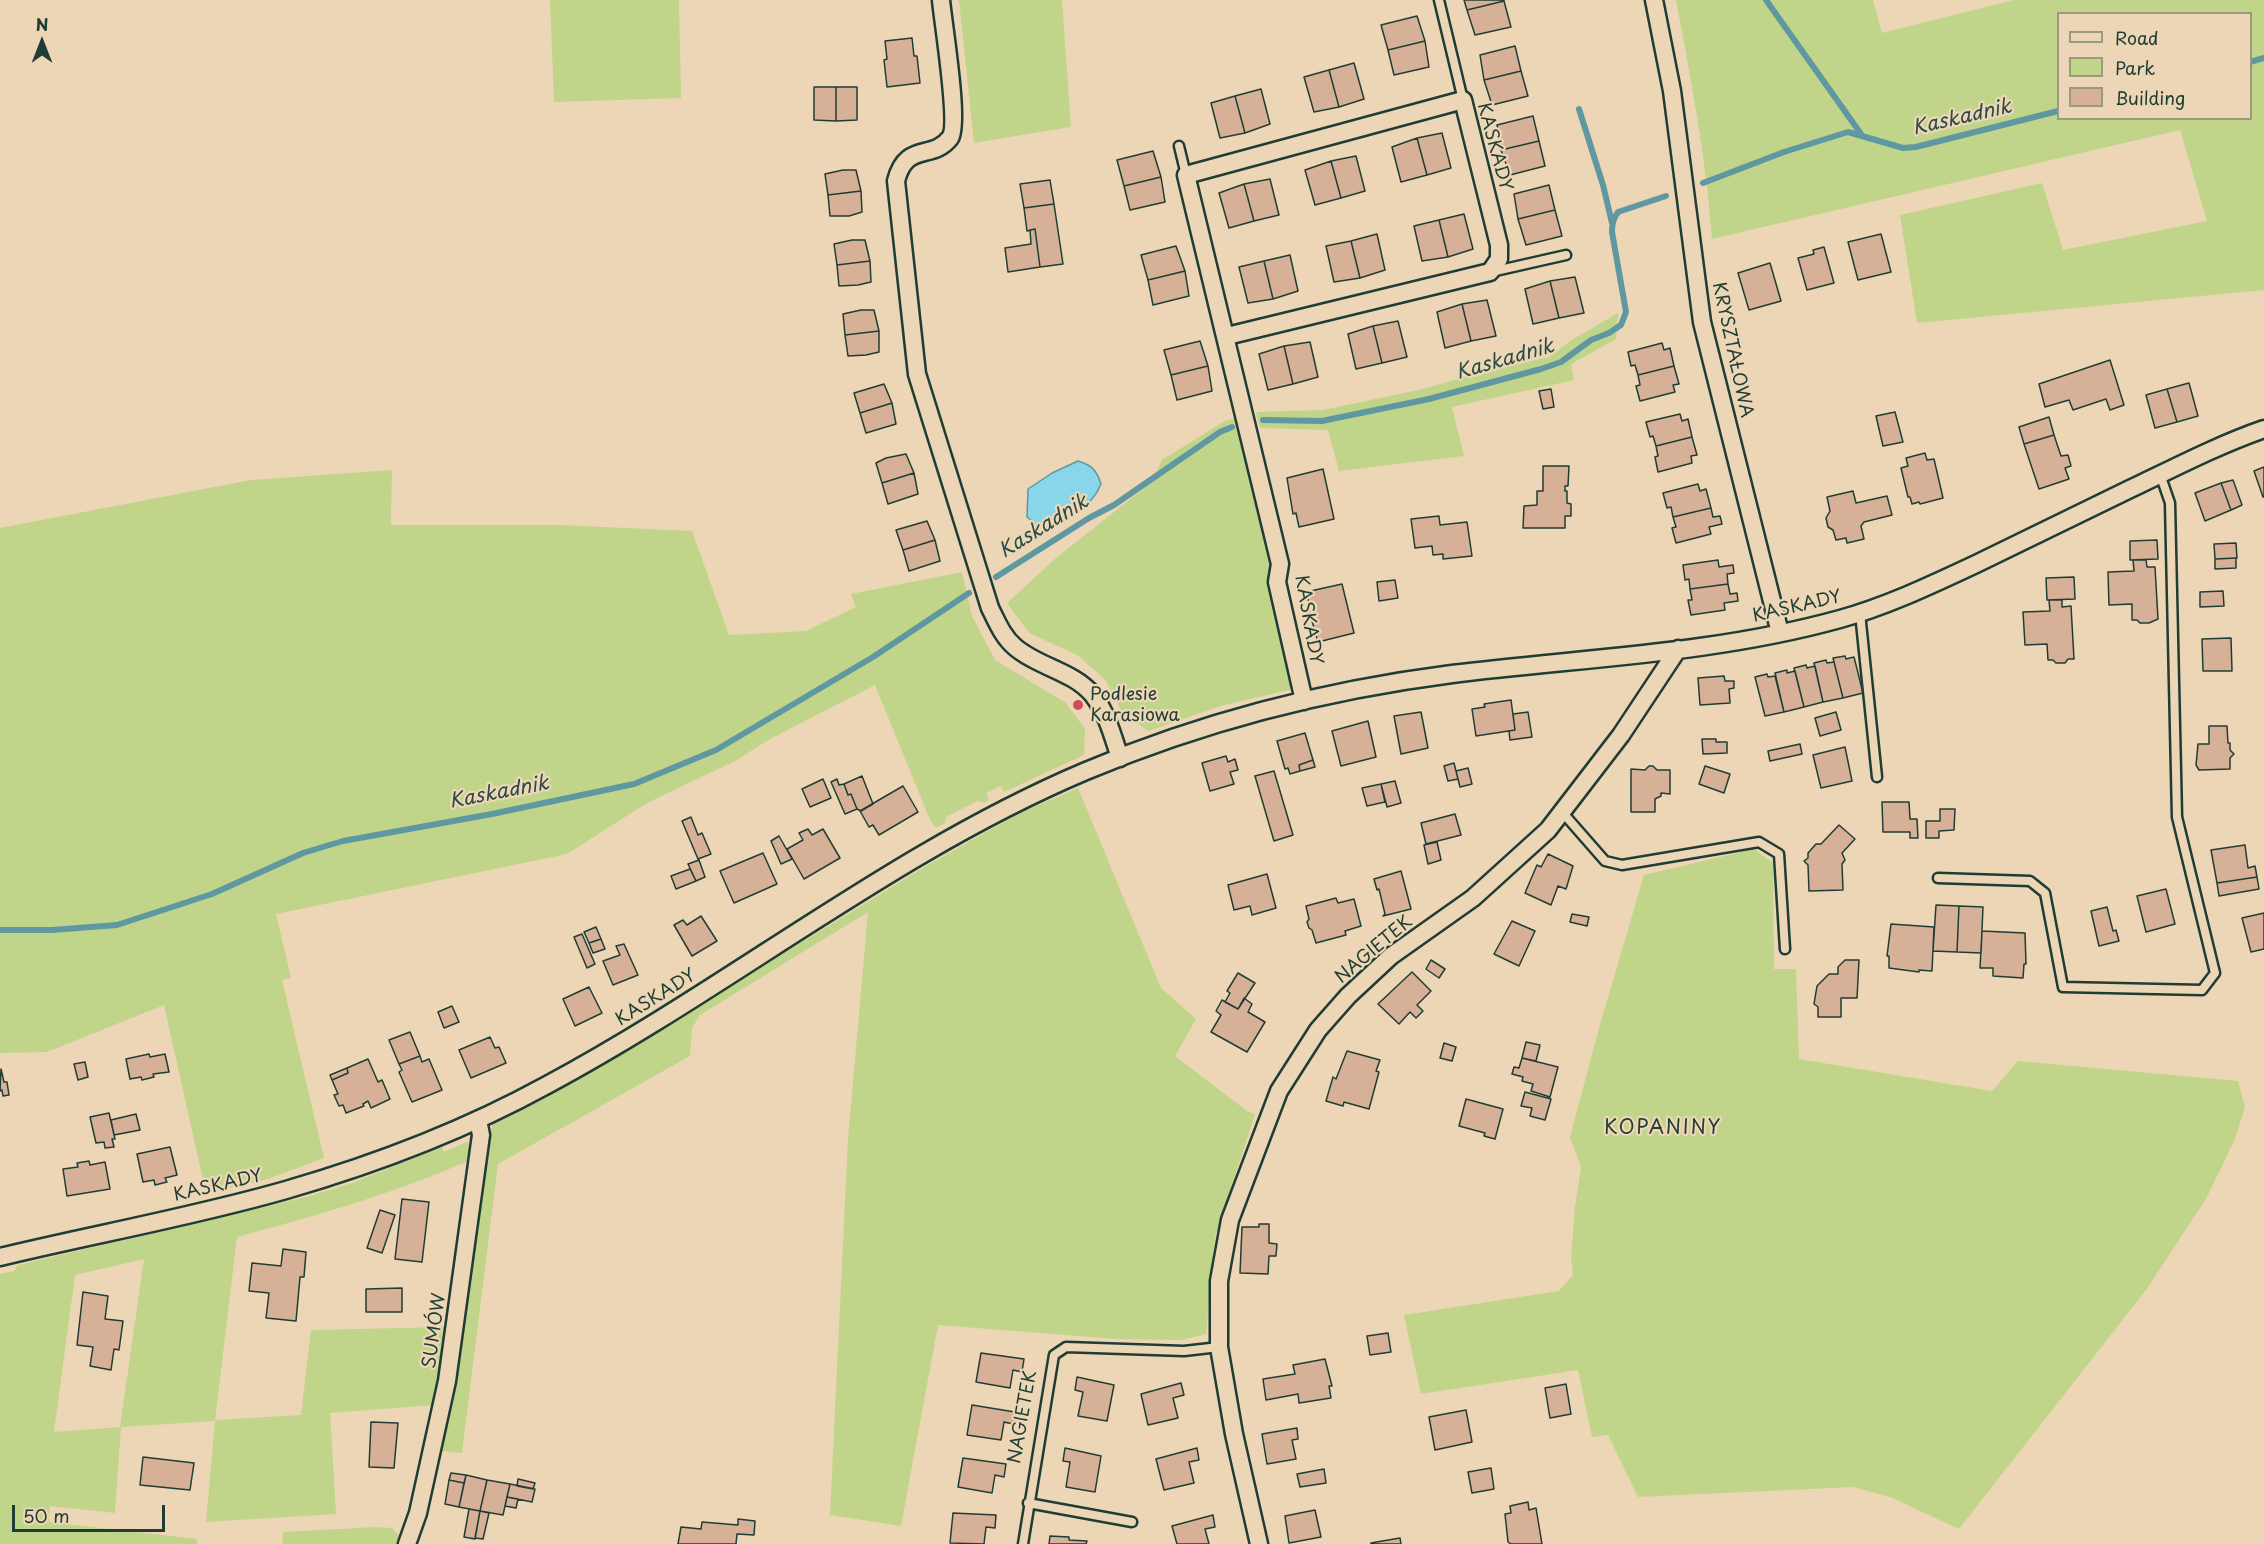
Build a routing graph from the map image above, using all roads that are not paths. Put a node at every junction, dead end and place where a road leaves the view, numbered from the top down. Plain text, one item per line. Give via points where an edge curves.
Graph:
1 (941, 0) edge
2 (1438, 0) edge
3 (1654, 0) edge
4 (1463, 100) junction
5 (1179, 146) dead end
6 (1186, 174) junction
7 (1566, 255) dead end
8 (1490, 272) junction
9 (1227, 336) junction
10 (2264, 429) edge
11 (2160, 474) junction
12 (1860, 613) junction
13 (1780, 633) junction
14 (1678, 649) junction
15 (1304, 701) junction
16 (1120, 758) junction
17 (1877, 777) dead end
18 (1563, 813) junction
19 (1938, 878) dead end
20 (1785, 950) dead end
21 (478, 1120) junction
22 (0, 1257) edge
23 (1219, 1347) junction
24 (1028, 1503) junction
25 (1132, 1522) dead end
26 (407, 1544) edge
27 (1023, 1544) edge
28 (1259, 1544) edge

1 - 16 street via 953,131 943,144 902,163 896,181 917,374 990,609 1014,646 1080,682 1092,694 1102,708
2 - 4 lane
3 - 13 street, KRYSZTAŁOWA via 1674,102 1702,322
4 - 6 street, KASKADY
4 - 8 street, KASKADY via 1499,245 1498,259
5 - 6 lane
6 - 9 street, KASKADY
7 - 8 lane
8 - 9 street
9 - 15 street, KASKADY via 1280,564 1277,582
10 - 11 street, KASKADY
11 - 12 street, KASKADY via 1958,572
11 - 19 lane via 2170,503 2177,818 2215,973 2202,990 2063,987 2045,893 2030,881
12 - 13 street, KASKADY
12 - 17 lane
13 - 14 street, KASKADY
14 - 15 street, KASKADY via 1438,676 1362,687
14 - 18 street, NAGIETEK
15 - 16 street, KASKADY
16 - 21 street, KASKADY via 1005,809 940,845 614,1047
18 - 20 lane via 1605,861 1622,865 1759,842 1779,854
18 - 23 street, NAGIETEK via 1473,898 1391,956 1348,996 1312,1038 1279,1091 1230,1220 1219,1281
21 - 22 street, KASKADY via 388,1156 288,1189
21 - 26 street, SUMÓW via 481,1135 447,1381 418,1513
23 - 24 lane, NAGIETEK via 1066,1347 1054,1355
23 - 28 street, NAGIETEK
24 - 25 lane
24 - 27 lane, NAGIETEK

